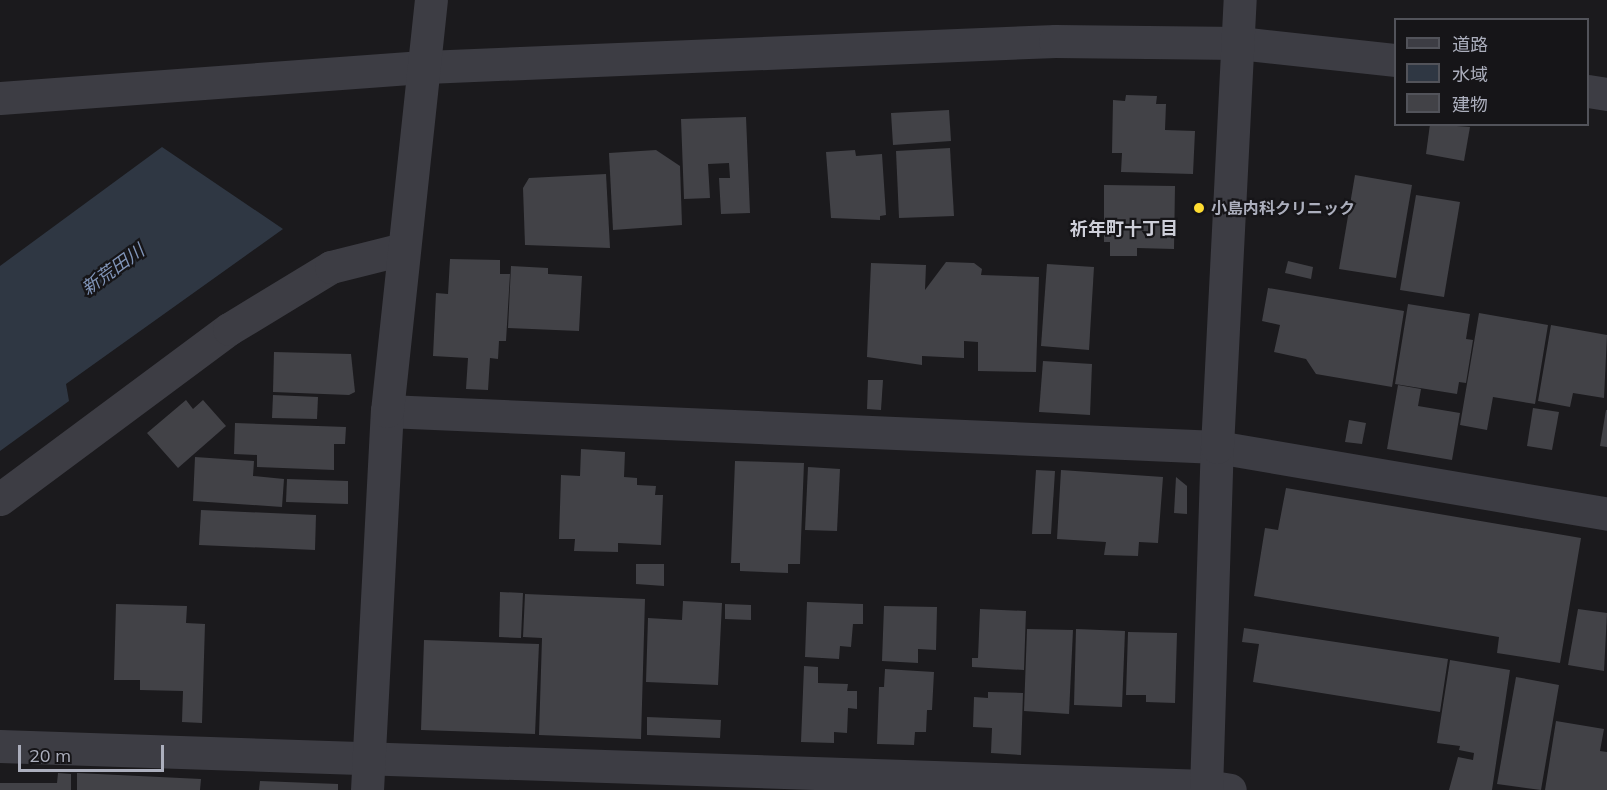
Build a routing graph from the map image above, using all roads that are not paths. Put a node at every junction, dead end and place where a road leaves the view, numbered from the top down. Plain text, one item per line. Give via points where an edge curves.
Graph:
1 (431, 0) edge
2 (1240, 0) edge
3 (1239, 43) junction
4 (1394, 60) edge
5 (426, 67) junction
6 (1589, 91) edge
7 (1607, 94) edge
8 (0, 98) edge
9 (403, 249) junction
10 (387, 411) junction
11 (1217, 447) junction
12 (0, 499) edge
13 (1607, 514) edge
14 (0, 746) edge
15 (368, 775) edge
16 (1214, 789) edge

1 - 5 street
2 - 3 street
3 - 4 street
3 - 5 street via 1055,41
3 - 11 street
5 - 8 street
5 - 9 street
6 - 7 street
9 - 10 street
9 - 12 street via 331,267 229,329
10 - 11 street
10 - 15 street
11 - 13 street
11 - 16 street
14 - 15 street
15 - 16 street

